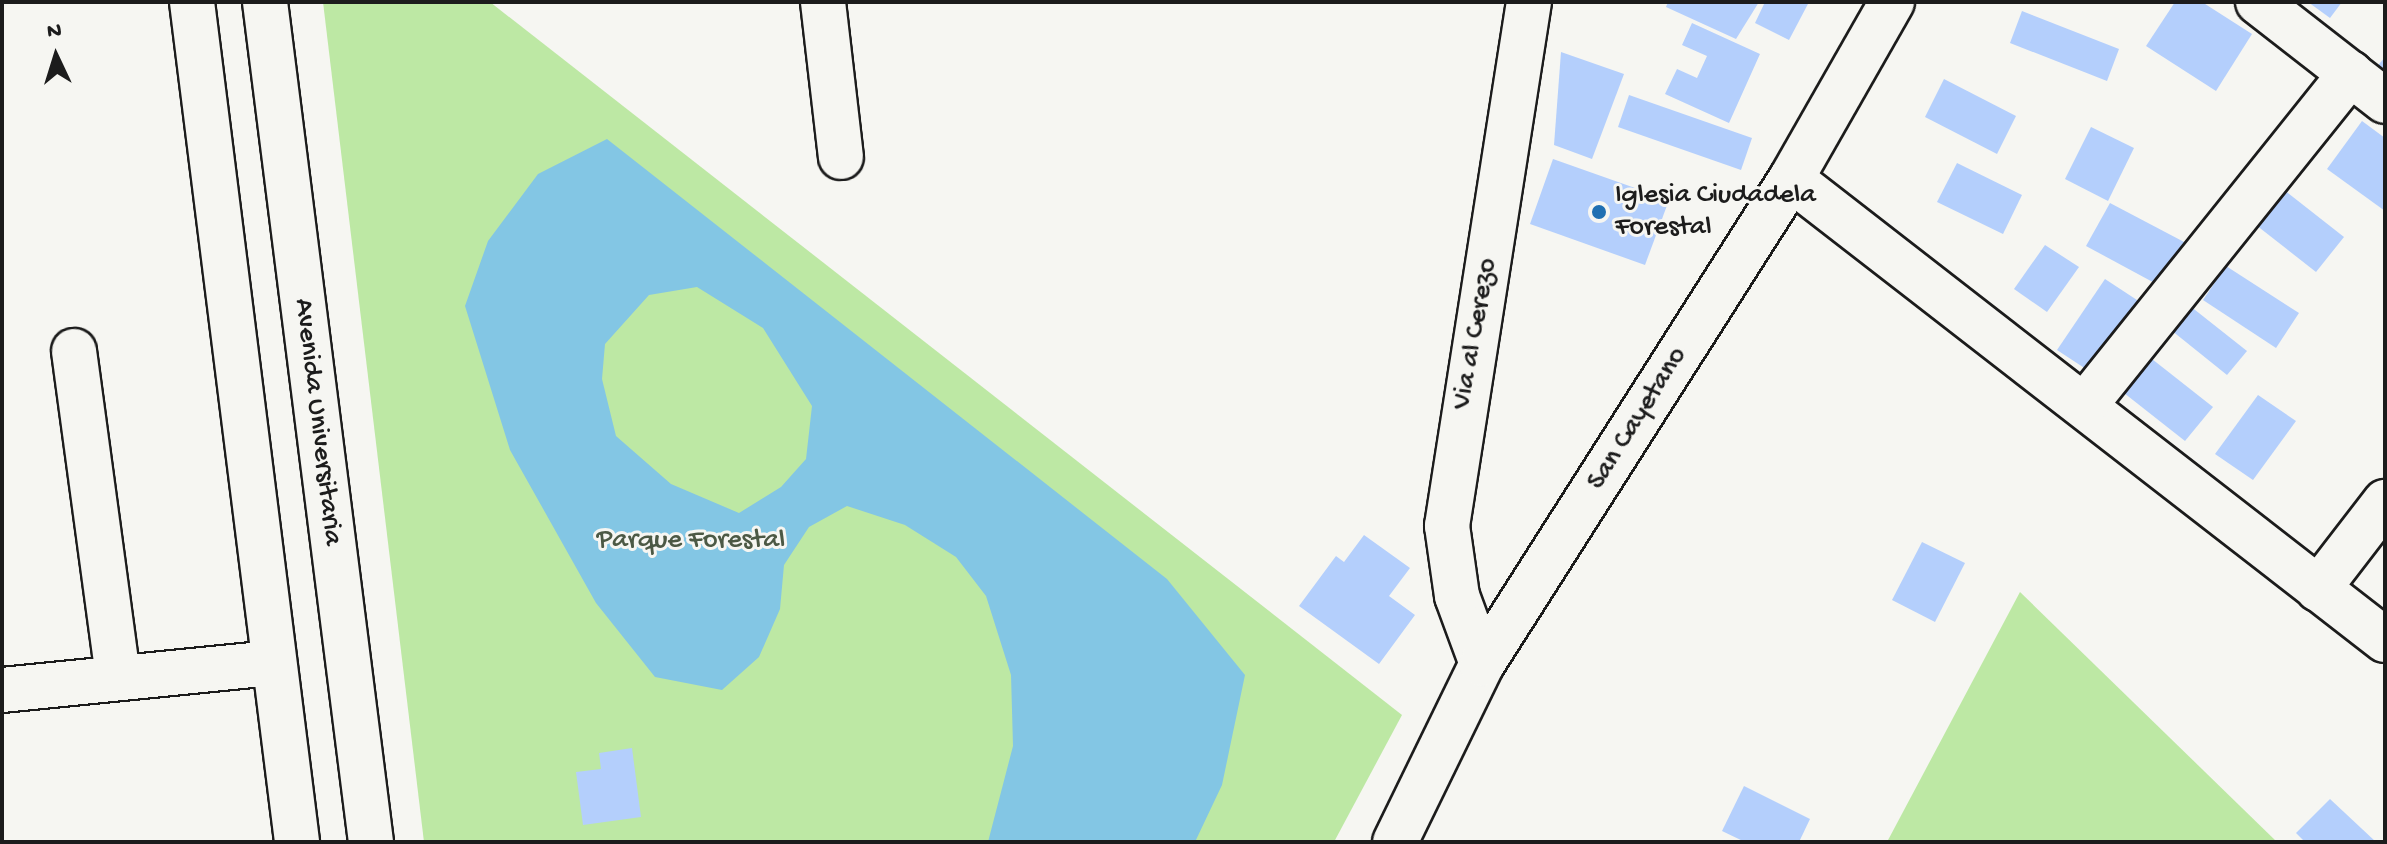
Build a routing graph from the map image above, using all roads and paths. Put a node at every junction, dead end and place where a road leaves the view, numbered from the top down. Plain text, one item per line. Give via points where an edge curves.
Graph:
1 (192, 2) edge
2 (265, 2) edge
3 (823, 2) edge
4 (1529, 2) edge
5 (1892, 2) edge
6 (2258, 2) edge
7 (2351, 73) junction
8 (2385, 101) edge
9 (841, 157) dead end
10 (1791, 179) junction
11 (74, 351) dead end
12 (2085, 405) junction
13 (2385, 502) edge
14 (2318, 589) junction
15 (2385, 640) edge
16 (274, 663) junction
17 (1482, 664) junction
18 (118, 677) junction
19 (2, 690) edge
20 (297, 842) edge
21 (371, 842) edge
22 (1395, 842) edge

1 - 16 main road
2 - 21 main road, Avenida Universitaria
3 - 9 main road
4 - 17 main road, Via al Cerezo via 1447,526 1457,596
5 - 10 main road, San Cayetano
6 - 7 main road
7 - 8 main road
7 - 12 main road
10 - 12 main road
10 - 17 main road, San Cayetano
11 - 18 main road
12 - 14 main road
13 - 14 main road
14 - 15 main road
16 - 18 main road
16 - 20 main road
17 - 22 main road, San Cayetano
18 - 19 main road

